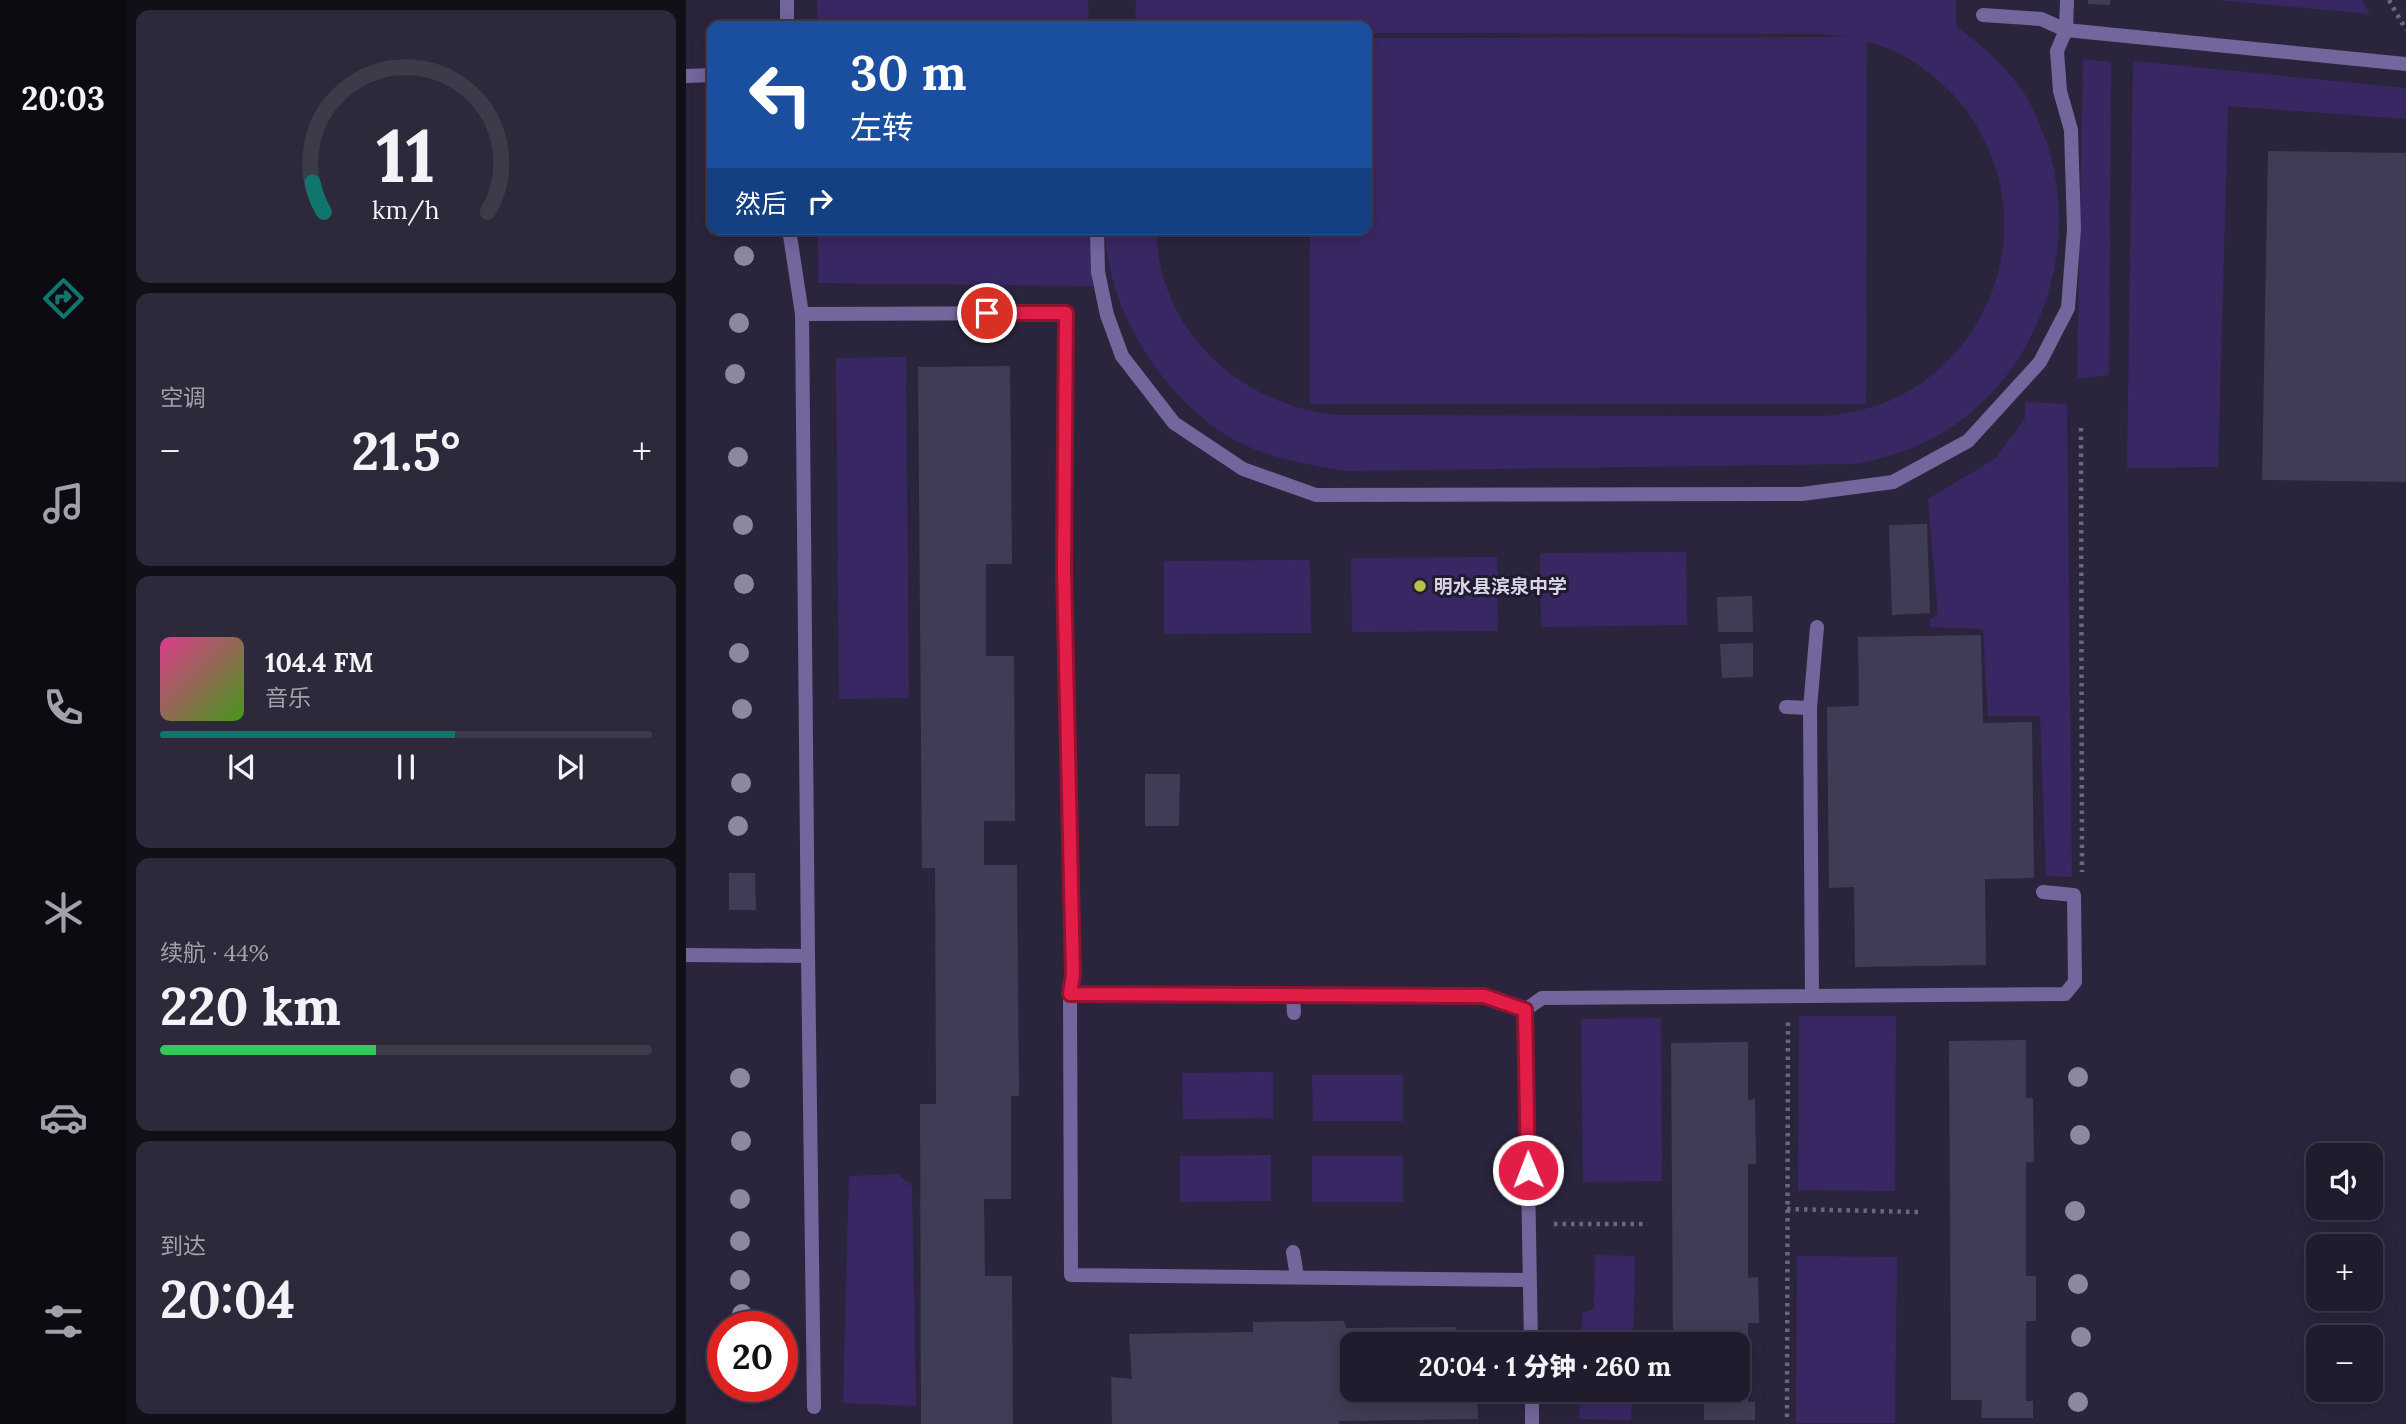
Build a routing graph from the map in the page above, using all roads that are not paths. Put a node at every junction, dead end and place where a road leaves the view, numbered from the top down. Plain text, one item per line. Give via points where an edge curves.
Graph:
1 (787, 0) edge
2 (2067, 0) edge
3 (1983, 15) dead end
4 (787, 21) edge
5 (2066, 30) junction
6 (2406, 64) edge
7 (707, 75) edge
8 (686, 76) edge
9 (790, 235) edge
10 (1097, 235) edge
11 (802, 314) junction
12 (1817, 627) dead end
13 (1786, 707) dead end
14 (1810, 708) junction
15 (2043, 892) dead end
16 (686, 954) edge
17 (808, 956) junction
18 (1070, 994) junction
19 (1293, 995) junction
20 (1812, 996) junction
21 (1525, 1010) junction
22 (1294, 1013) dead end
23 (1293, 1252) dead end
24 (1297, 1276) junction
25 (1530, 1280) junction
26 (1531, 1332) edge
27 (1531, 1402) edge
28 (814, 1407) dead end
29 (1532, 1424) edge

1 - 4 lane
2 - 5 lane
3 - 5 lane via 2041,19
5 - 6 lane
5 - 10 lane via 2057,51 2060,91 2071,130 2074,229 2068,308 2040,362 1968,441 1893,481 1802,494 1316,495 1242,469 1174,423 1122,356 1098,272
7 - 8 lane
9 - 11 lane
11 - 17 lane
11 - 18 lane via 1066,313 1064,570
12 - 14 lane
13 - 14 lane
14 - 20 lane
15 - 20 lane via 2074,895 2075,982 2065,994
16 - 17 lane
17 - 28 lane
18 - 19 lane
18 - 24 lane via 1071,1275
19 - 21 lane via 1484,996
19 - 22 lane
20 - 21 lane via 1542,998
21 - 25 lane
23 - 24 lane
24 - 25 lane
25 - 26 lane
27 - 29 lane

